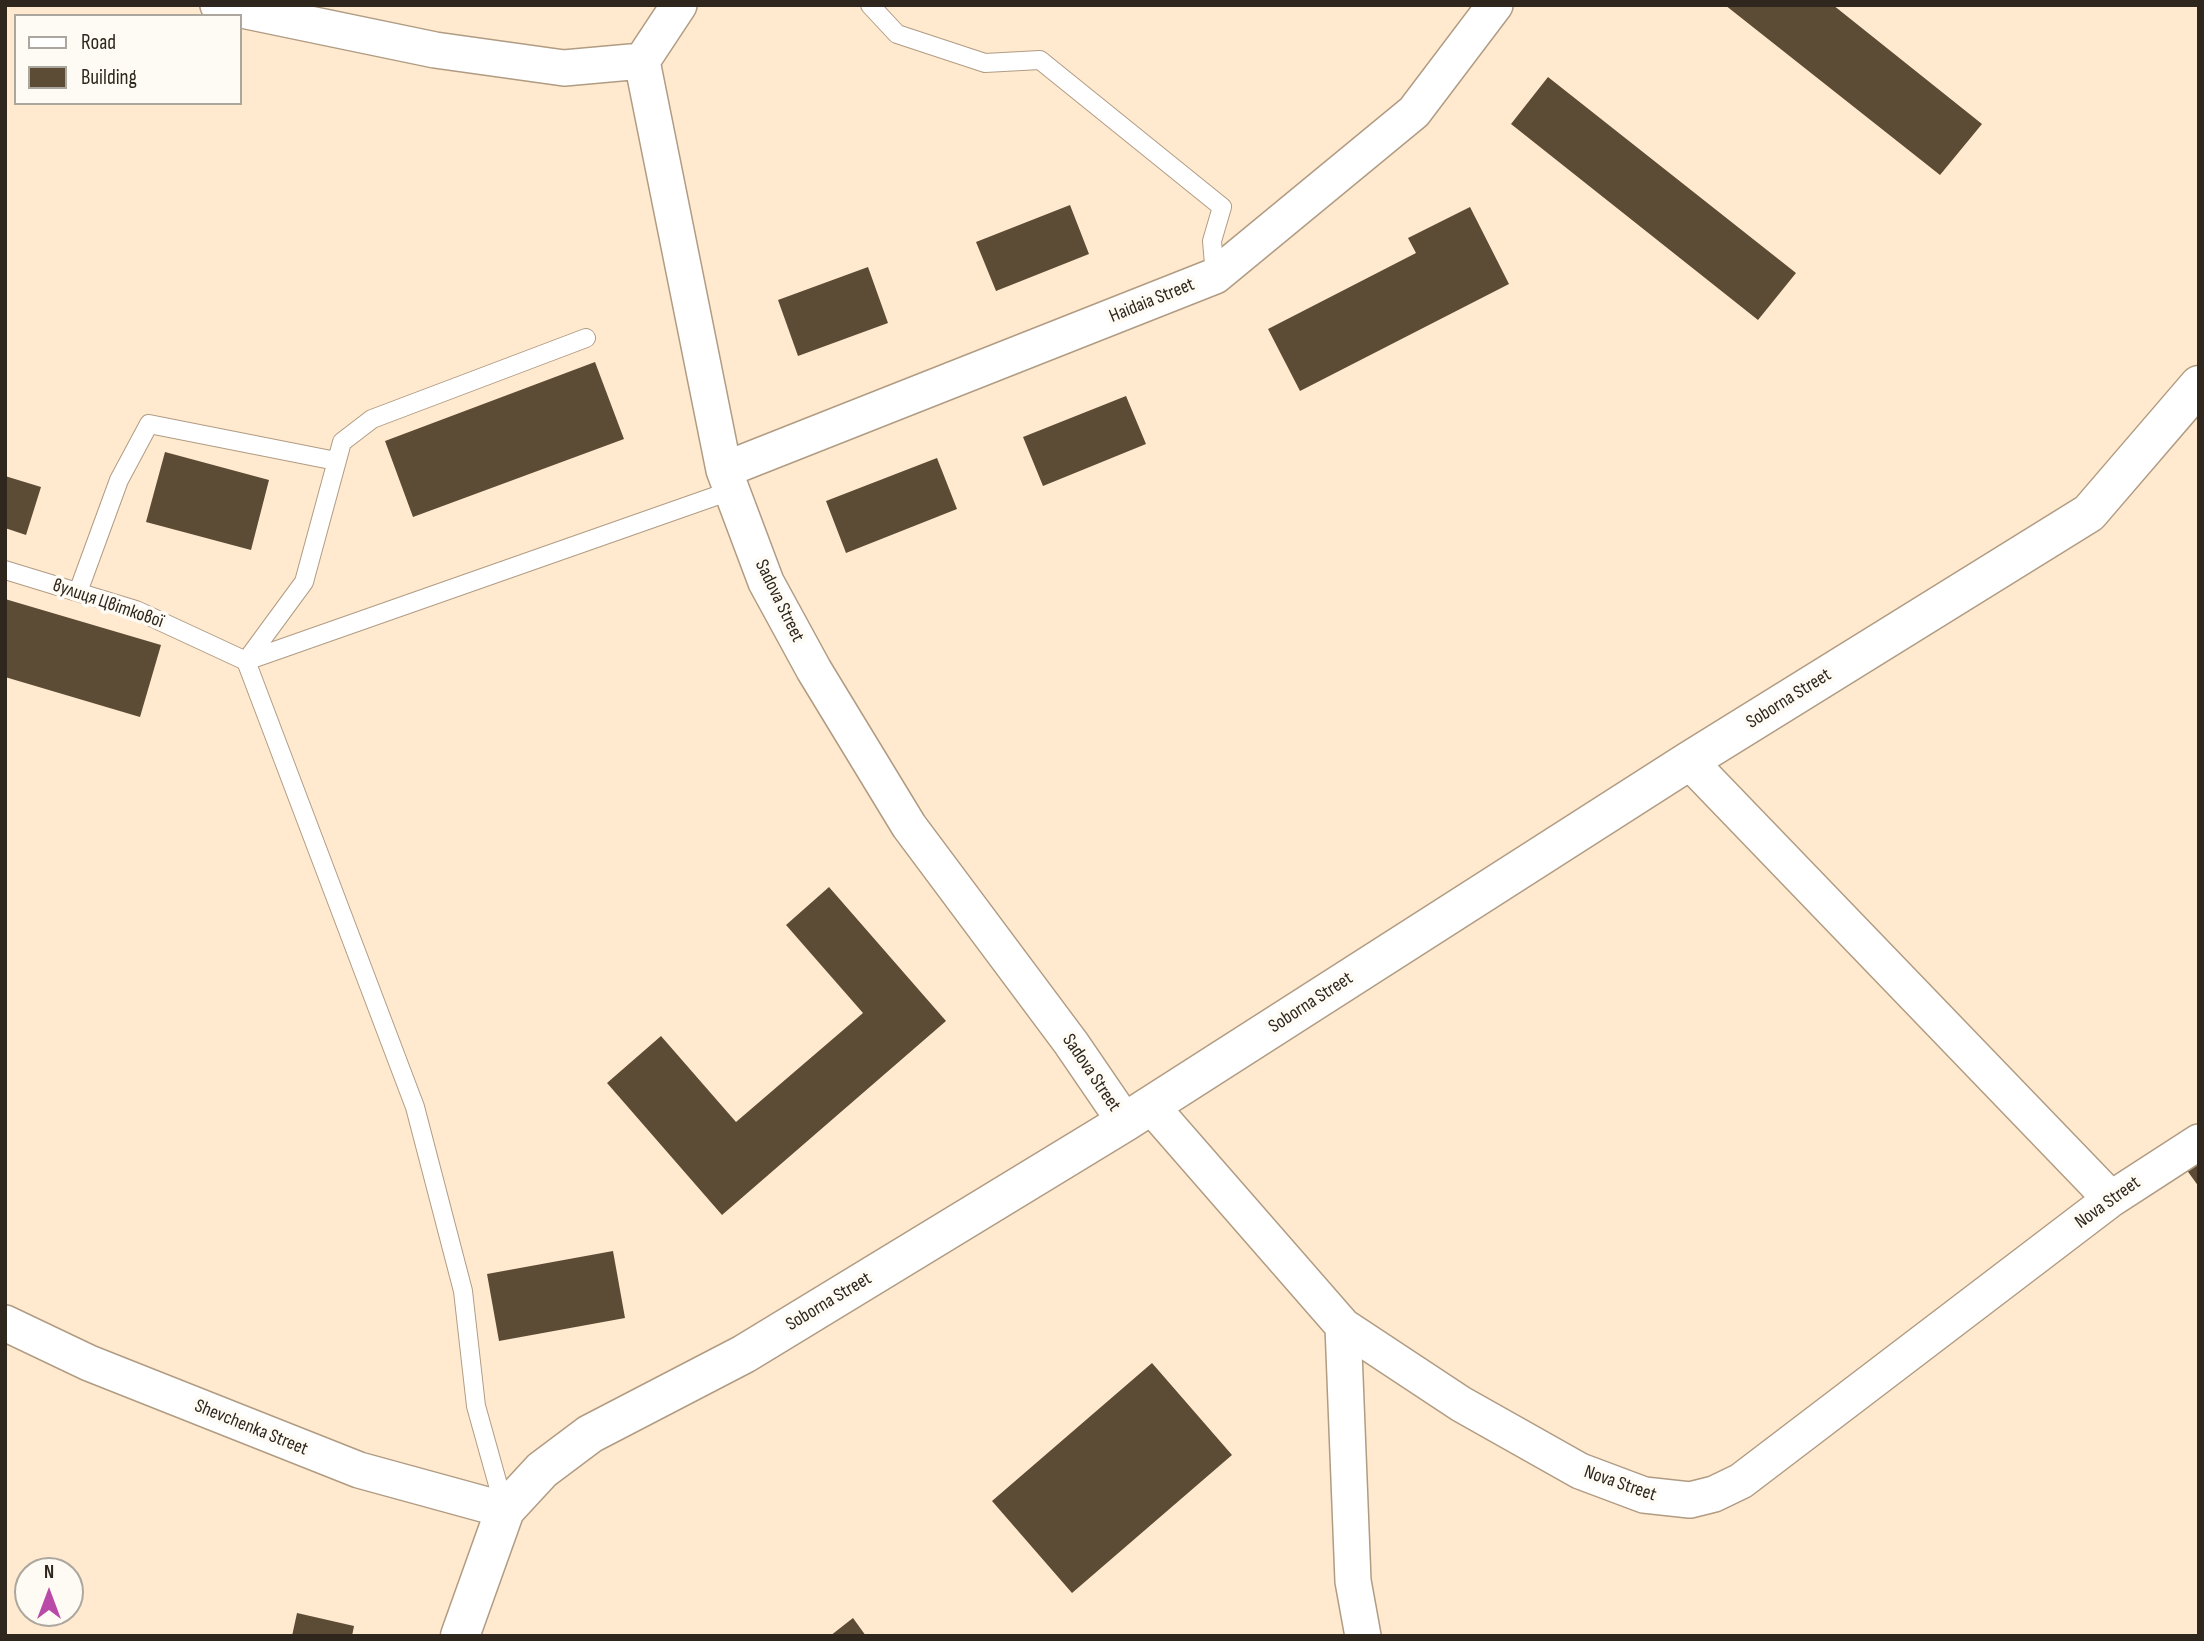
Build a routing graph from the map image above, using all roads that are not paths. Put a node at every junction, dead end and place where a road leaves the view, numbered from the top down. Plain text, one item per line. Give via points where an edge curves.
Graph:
1 (218, 5) edge
2 (679, 5) edge
3 (870, 5) edge
4 (1495, 5) edge
5 (642, 61) junction
6 (1215, 276) junction
7 (586, 338) dead end
8 (2199, 385) edge
9 (336, 461) junction
10 (729, 480) junction
11 (5, 570) edge
12 (78, 592) junction
13 (246, 661) junction
14 (1689, 761) junction
15 (1138, 1114) junction
16 (2199, 1142) edge
17 (2111, 1199) junction
18 (5, 1323) edge
19 (1343, 1326) junction
20 (505, 1510) junction
21 (460, 1636) edge
22 (1363, 1636) edge

1 - 5 street via 435,50 564,68
2 - 5 street
3 - 6 lane via 897,34 972,59 985,63 1040,60 1222,207 1212,241
4 - 6 street, Haidaia Street via 1414,112
5 - 10 street, Sadova Street
6 - 10 street, Haidaia Street
7 - 9 lane via 372,419 342,442
8 - 14 main road, Soborna Street via 2089,513
9 - 12 lane via 149,424 119,481
9 - 13 lane via 304,582
10 - 13 lane
10 - 15 street, Sadova Street via 766,582 909,826 1071,1042
11 - 12 lane, вулиця Цвіткової
12 - 13 lane, вулиця Цвіткової via 136,610
13 - 20 lane via 415,1107 463,1291 476,1406
14 - 15 main road, Soborna Street
14 - 17 street
15 - 19 street, Nova Street
15 - 20 main road, Soborna Street via 744,1354 590,1434 542,1470
16 - 17 street, Nova Street
17 - 19 street, Nova Street via 1755,1472 1728,1489 1690,1500 1644,1495 1580,1471 1461,1404
18 - 20 street, Shevchenka Street via 89,1363 359,1471
19 - 22 street via 1351,1554
20 - 21 main road, Soborna Street

